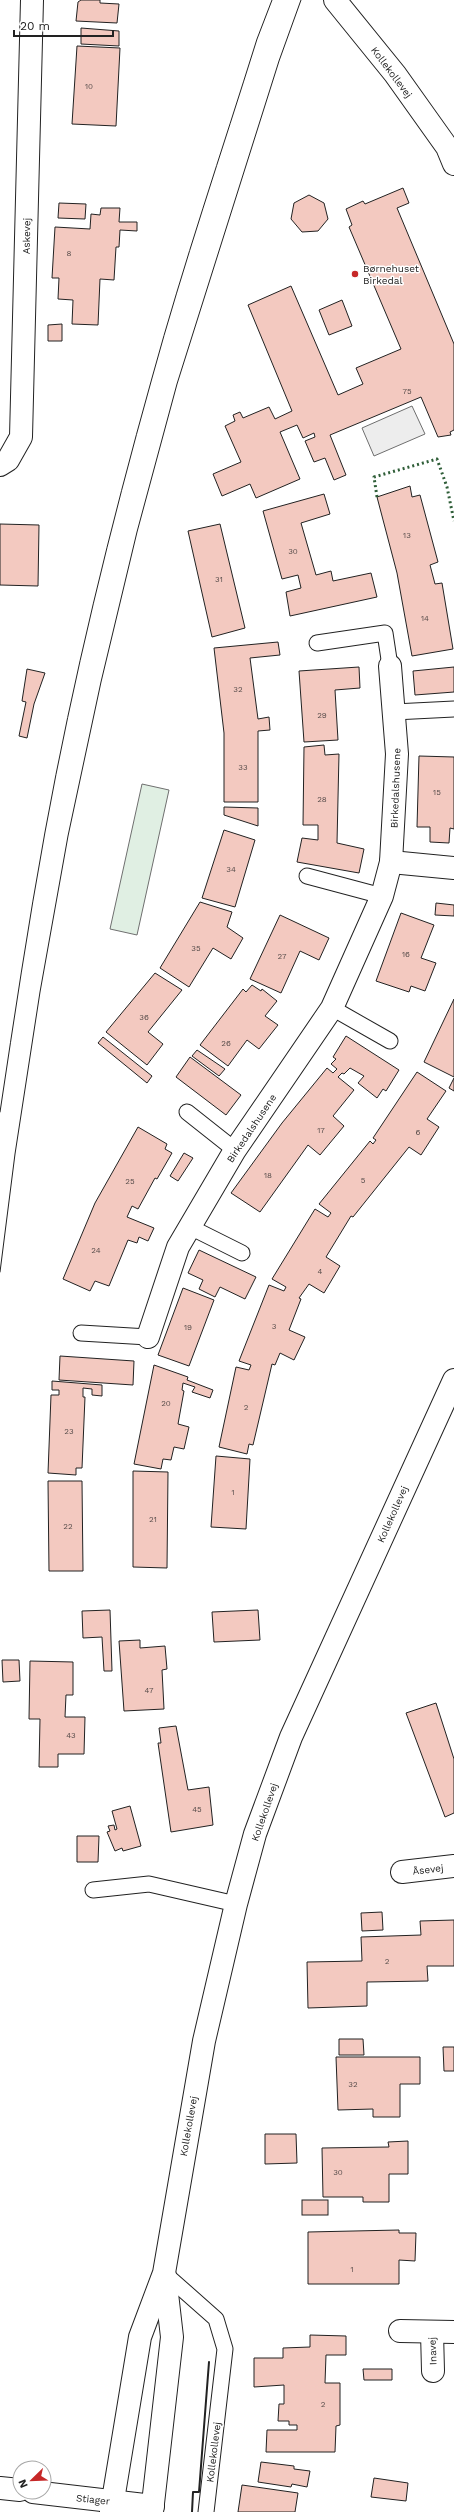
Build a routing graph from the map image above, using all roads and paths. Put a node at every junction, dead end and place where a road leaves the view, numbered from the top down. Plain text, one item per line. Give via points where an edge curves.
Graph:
1 (32, 0) edge
2 (335, 0) edge
3 (452, 155) edge
4 (0, 465) edge
5 (317, 643) dead end
6 (390, 666) joint
7 (454, 709) edge
8 (394, 712) junction
9 (391, 862) junction
10 (454, 868) edge
11 (307, 876) dead end
12 (382, 896) junction
13 (332, 1008) junction
14 (390, 1041) dead end
15 (187, 1112) dead end
16 (235, 1150) junction
17 (190, 1227) junction
18 (242, 1253) dead end
19 (81, 1333) dead end
20 (148, 1337) joint
21 (454, 1380) edge
22 (454, 1866) edge
23 (402, 1872) dead end
24 (93, 1890) dead end
25 (236, 1904) junction
26 (164, 2273) junction
27 (400, 2331) dead end
28 (432, 2332) junction
29 (454, 2332) edge
30 (433, 2371) dead end
31 (0, 2488) edge
32 (12, 2489) edge
33 (52, 2496) edge
34 (112, 2507) edge
35 (152, 2509) edge
36 (206, 2512) edge

1 - 4 street, Askevej via 21,437 8,460
2 - 3 street, Kollekollevej via 395,74
5 - 6 lane via 385,633
6 - 8 street, Birkedalshusene
7 - 8 lane
8 - 9 street, Birkedalshusene via 397,754
9 - 10 street
9 - 12 street, Birkedalshusene
11 - 12 lane
12 - 13 street, Birkedalshusene
13 - 14 lane
13 - 16 street, Birkedalshusene
15 - 16 lane
16 - 17 street, Birkedalshusene
17 - 18 lane
17 - 20 street, Birkedalshusene via 178,1246
19 - 20 lane, Birkedalshusene
21 - 25 street, Kollekollevej via 291,1737 255,1834
22 - 23 street, Åsevej
24 - 25 lane via 149,1884
25 - 26 street, Kollekollevej via 204,2041
26 - 34 street, Kollekollevej via 140,2337
26 - 35 street, Kollekollevej via 172,2337
26 - 36 lane, Kollekollevej via 216,2320 225,2349
27 - 28 street, Inavej
28 - 29 street, Inavej
28 - 30 street, Inavej
31 - 32 street
33 - 34 street, Stiager
34 - 35 street, Stiager

